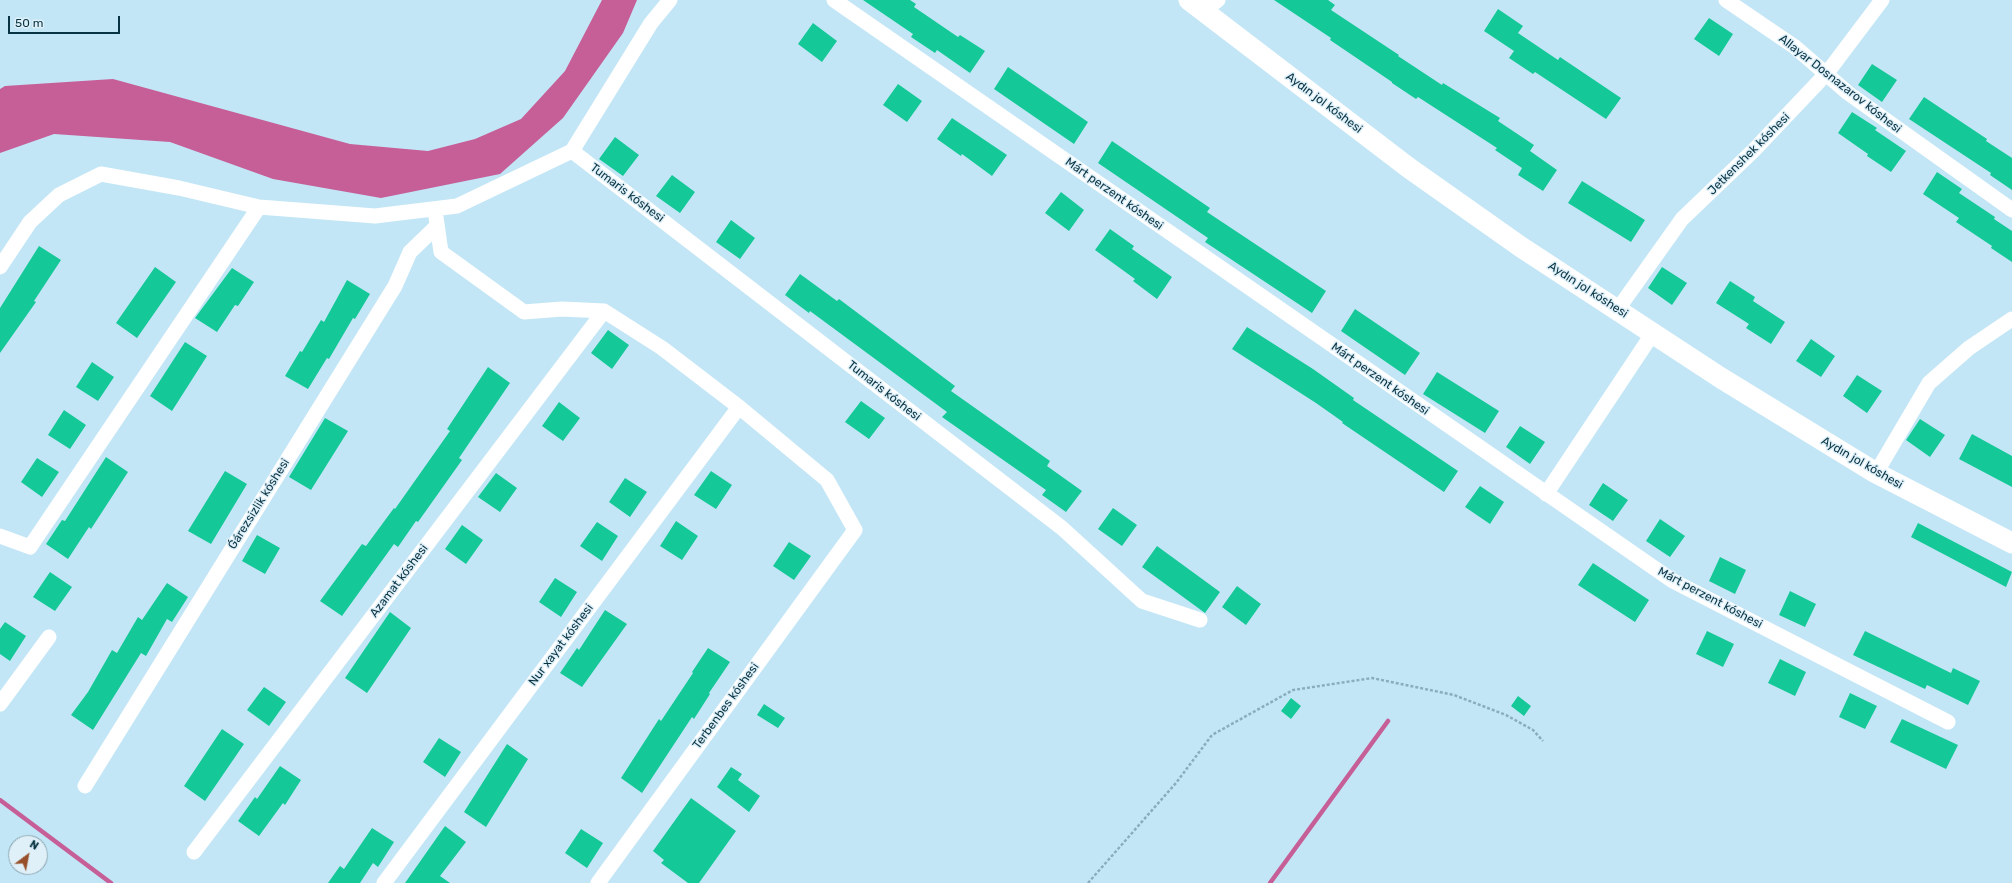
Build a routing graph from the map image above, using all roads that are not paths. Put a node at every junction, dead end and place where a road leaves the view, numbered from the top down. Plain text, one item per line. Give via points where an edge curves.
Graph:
1 (670, 0) edge
2 (834, 0) edge
3 (1726, 0) edge
4 (1882, 0) edge
5 (1203, 4) edge
6 (1827, 73) junction
7 (572, 151) junction
8 (259, 207) junction
9 (435, 210) junction
10 (2012, 210) edge
11 (437, 226) junction
12 (0, 267) edge
13 (1618, 309) junction
14 (604, 311) junction
15 (2012, 319) edge
16 (1653, 333) junction
17 (739, 407) junction
18 (1876, 473) junction
19 (1546, 494) junction
20 (0, 536) edge
21 (2012, 543) edge
22 (1200, 620) dead end
23 (49, 637) dead end
24 (0, 704) edge
25 (1948, 722) dead end
26 (85, 786) dead end
27 (194, 852) dead end
28 (384, 883) edge
29 (598, 883) edge

1 - 7 street via 651,23
2 - 19 street, Márt perzent kóshesi
3 - 6 street, Allayar Dosnazarov kóshesi via 1795,47
4 - 6 street, Jetkenshek kóshesi
5 - 13 street, Aydın jol kóshesi via 1409,168 1521,246
6 - 10 street, Allayar Dosnazarov kóshesi via 1848,93
6 - 13 street, Jetkenshek kóshesi via 1754,151 1682,219
7 - 9 street via 458,206
7 - 22 street, Tumaris kóshesi via 1056,523 1142,601
8 - 9 street via 375,216
8 - 12 street via 179,188 101,174 59,195 35,216
8 - 20 street via 30,547
9 - 11 street
11 - 14 street via 441,252 524,312
11 - 26 street, Ǵárezsizlik kóshesi via 410,252 395,286
13 - 16 street, Aydın jol kóshesi
14 - 17 street via 662,348
14 - 27 street, Azamat kóshesi
15 - 18 street via 1969,348 1929,383
16 - 18 street, Aydın jol kóshesi
16 - 19 street
17 - 28 street, Nur xayat kóshesi
17 - 29 street, Terbenbes kóshesi via 827,480 855,530
18 - 21 street, Aydın jol kóshesi
19 - 25 street, Márt perzent kóshesi via 1673,581
23 - 24 street

